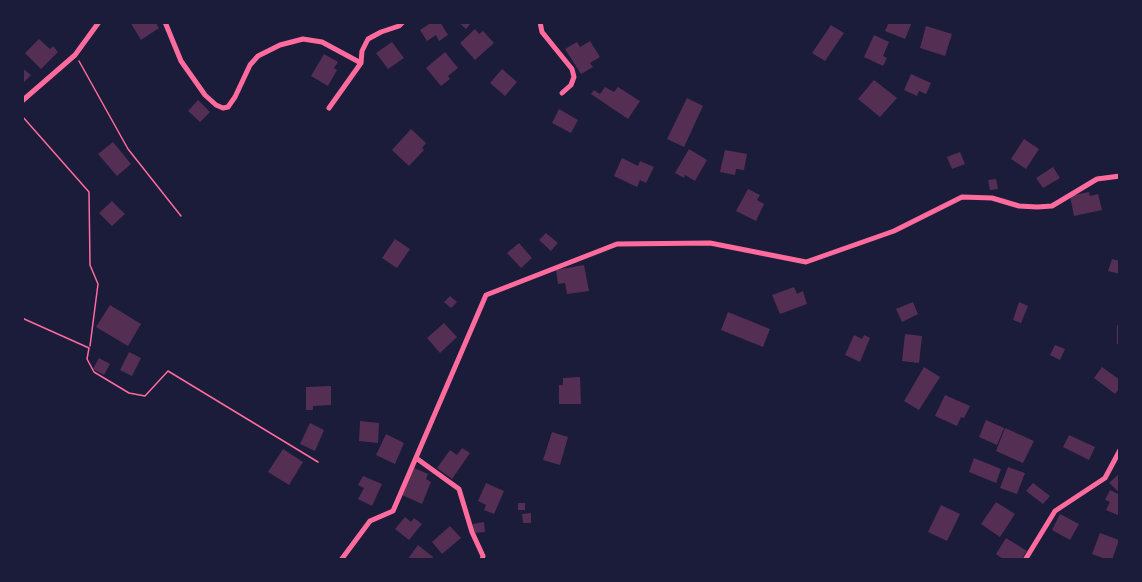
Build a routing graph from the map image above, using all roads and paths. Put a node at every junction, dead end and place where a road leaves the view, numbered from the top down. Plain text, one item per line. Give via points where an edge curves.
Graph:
1 (99, 22) edge
2 (165, 22) edge
3 (403, 22) edge
4 (540, 22) edge
5 (75, 55) junction
6 (361, 63) junction
7 (562, 93) dead end
8 (22, 101) edge
9 (329, 108) dead end
10 (22, 116) edge
11 (1119, 176) edge
12 (181, 216) dead end
13 (22, 318) edge
14 (89, 348) junction
15 (1119, 450) edge
16 (416, 458) junction
17 (318, 462) dead end
18 (341, 560) edge
19 (483, 560) edge
20 (1025, 560) edge

1 - 5 street
2 - 6 street via 181,61 206,95 223,108 235,98 258,56 280,45 303,39 322,42
3 - 6 street via 368,39
4 - 7 street via 542,32 572,69 571,85
5 - 8 street
5 - 12 path via 128,149
6 - 9 street
10 - 14 path via 89,192 90,265 98,284
11 - 16 street via 1097,179 1052,206 1019,206 992,198 962,197 894,231 806,262 710,243 617,244 486,295
13 - 14 path
14 - 17 path via 87,358 94,372 129,393 145,396 168,371
15 - 20 street via 1105,478 1056,511
16 - 18 street via 393,511 370,521
16 - 19 street via 459,489

